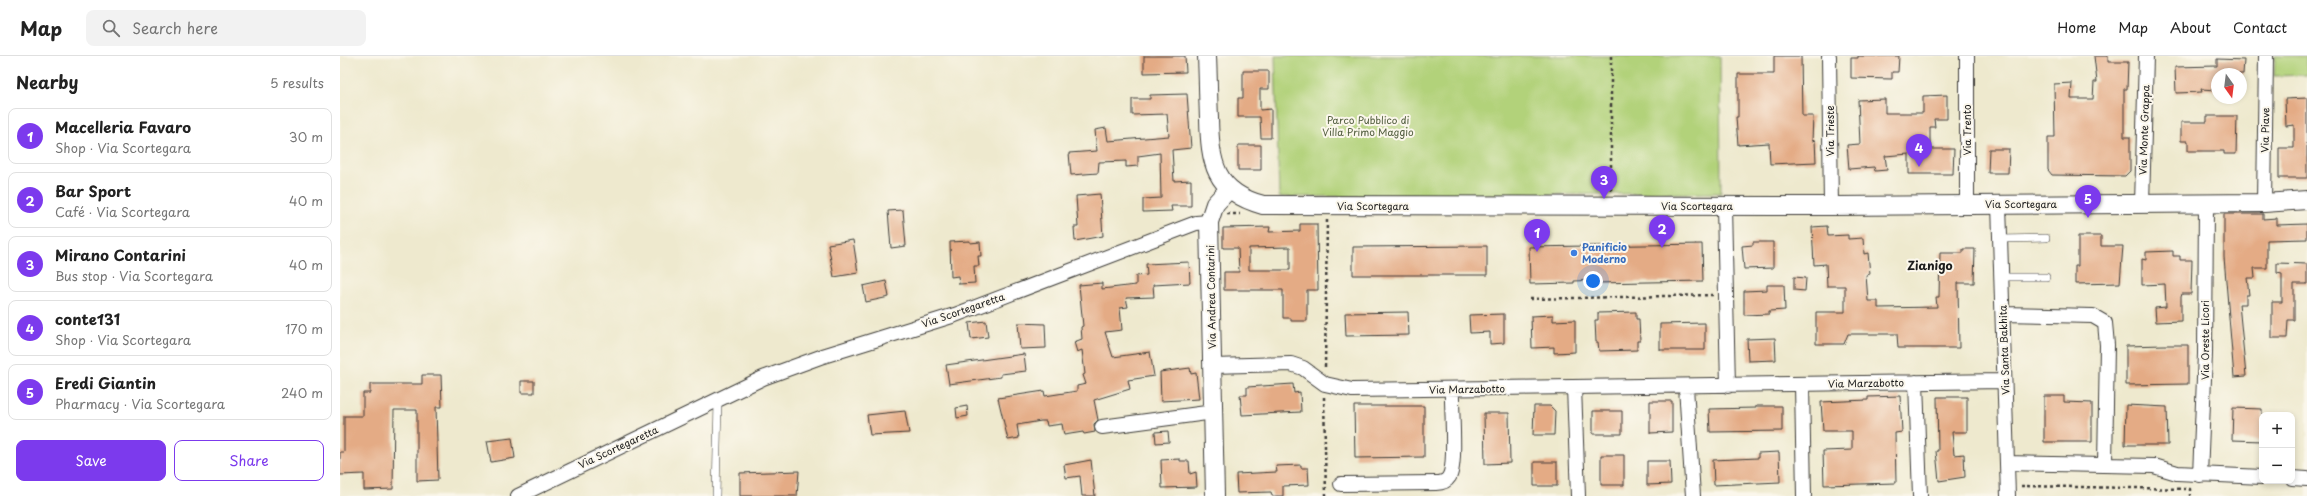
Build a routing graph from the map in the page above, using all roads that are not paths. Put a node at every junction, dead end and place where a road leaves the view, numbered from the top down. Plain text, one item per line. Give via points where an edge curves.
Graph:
1 (1208, 56) edge
2 (1830, 56) edge
3 (1967, 56) edge
4 (2146, 56) edge
5 (2266, 56) edge
6 (1229, 189) junction
7 (2307, 200) edge
8 (2264, 203) junction
9 (1967, 204) junction
10 (1999, 204) junction
11 (2142, 204) junction
12 (2206, 204) junction
13 (1724, 206) junction
14 (1831, 206) junction
15 (1209, 222) junction
16 (2046, 238) dead end
17 (2000, 239) junction
18 (2002, 277) junction
19 (2046, 277) dead end
20 (2003, 314) junction
21 (1212, 366) junction
22 (2004, 381) junction
23 (1916, 382) junction
24 (1802, 384) junction
25 (1728, 386) junction
26 (1574, 387) junction
27 (1686, 387) junction
28 (1452, 389) junction
29 (718, 400) junction
30 (1214, 412) junction
31 (1102, 427) dead end
32 (2008, 463) junction
33 (2105, 464) junction
34 (2200, 475) junction
35 (2259, 477) edge
36 (2295, 478) edge
37 (2307, 479) edge
38 (1341, 484) dead end
39 (2012, 491) edge
40 (518, 496) edge
41 (716, 496) edge
42 (1215, 496) edge
43 (1578, 496) edge
44 (1693, 496) edge
45 (1804, 496) edge
46 (1920, 496) edge

1 - 6 street, Via Scortegara via 1210,154 1217,173
2 - 14 street, Via Trieste
3 - 9 street, Via Trento
4 - 11 street, Via Monte Grappa
5 - 8 street, Via Piave
6 - 13 street, Via Scortegara via 1239,196 1263,205
6 - 15 street, Via Andrea Contarini via 1215,204
7 - 8 street, Via Scortegara
8 - 12 street, Via Scortegara
9 - 10 street, Via Scortegara
9 - 14 street, Via Scortegara
10 - 11 street, Via Scortegara
10 - 17 street, Via Santa Bakhita
11 - 12 street, Via Scortegara
12 - 34 street, Via Oreste Licori via 2204,399
13 - 14 street, Via Scortegara
13 - 25 street
15 - 21 street, Via Andrea Contarini
15 - 29 street, Via Scortegaretta via 1196,223 955,315 797,364
16 - 17 lane
17 - 18 street, Via Santa Bakhita
18 - 19 lane
18 - 20 street, Via Santa Bakhita
20 - 22 street, Via Santa Bakhita
20 - 33 street via 2093,316 2105,323
21 - 28 street, Via Marzabotto via 1291,364 1303,368 1325,384 1347,390
21 - 30 street, Via Andrea Contarini
22 - 23 street, Via Marzabotto
22 - 32 street, Via Santa Bakhita
23 - 24 street, Via Marzabotto
23 - 46 street
24 - 25 street, Via Marzabotto
24 - 45 street
25 - 27 street, Via Marzabotto
26 - 27 street, Via Marzabotto
26 - 28 street, Via Marzabotto
26 - 43 street
27 - 44 street
28 - 38 street via 1452,463 1447,480 1436,483
29 - 40 street, Via Scortegaretta
29 - 41 lane
30 - 31 street
30 - 42 street, Via Andrea Contarini
32 - 33 street
32 - 39 street, Via Santa Bakhita
33 - 34 street via 2154,466 2177,473
34 - 35 street
36 - 37 street

